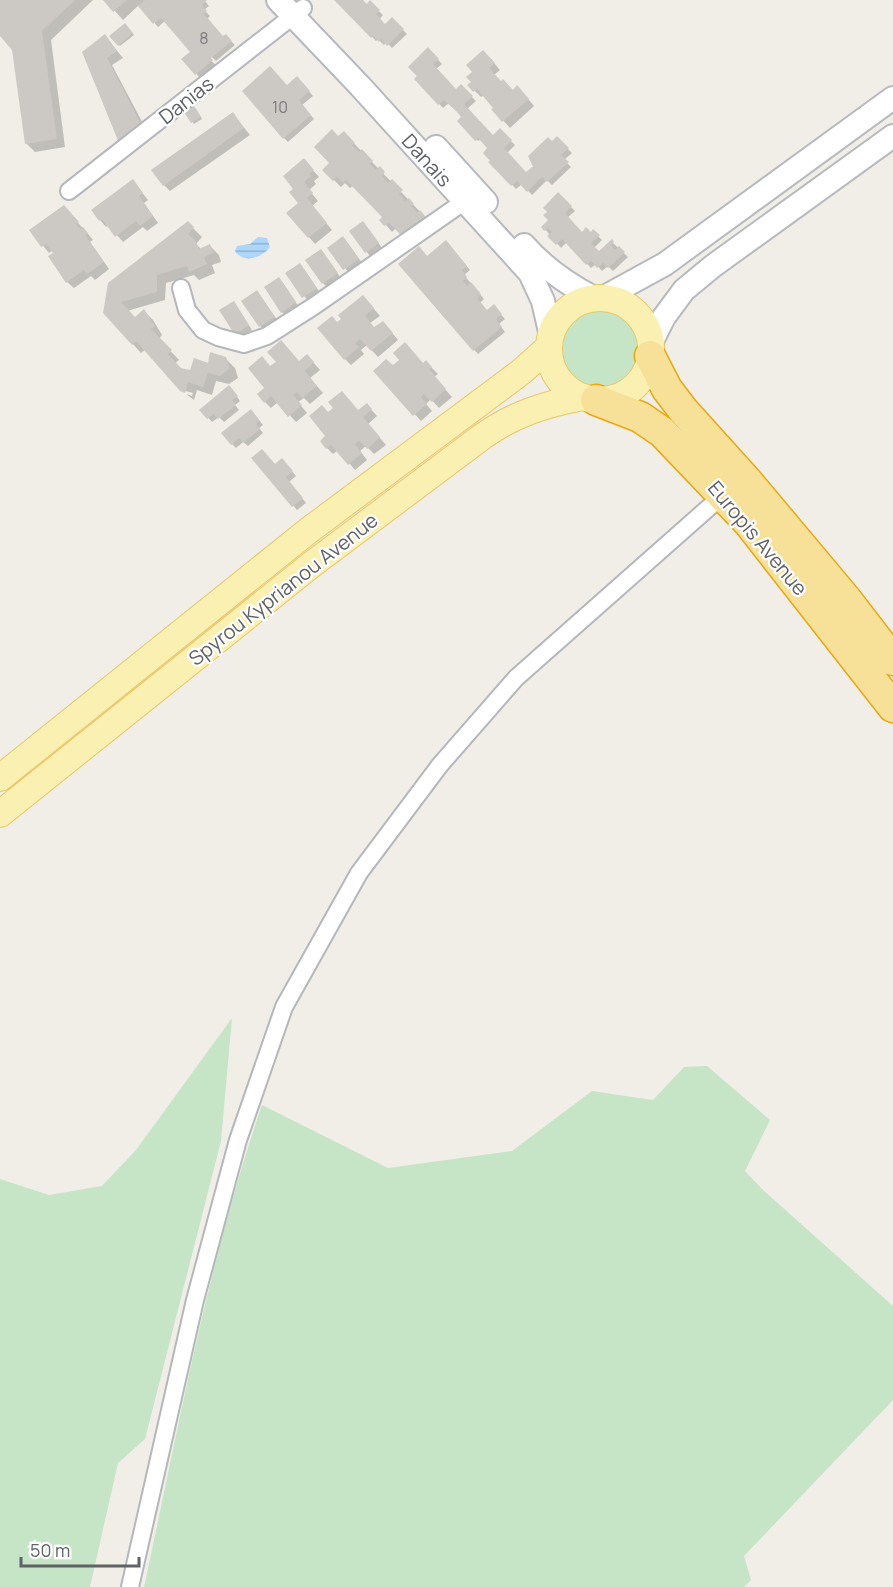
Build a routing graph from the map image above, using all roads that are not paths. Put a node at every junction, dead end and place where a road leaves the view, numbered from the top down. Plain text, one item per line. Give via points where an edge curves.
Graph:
1 (292, 6) edge
2 (893, 98) edge
3 (893, 136) edge
4 (69, 191) dead end
5 (465, 201) junction
6 (181, 288) dead end
7 (598, 298) junction
8 (550, 341) junction
9 (651, 350) junction
10 (589, 398) junction
11 (723, 495) junction
12 (893, 660) edge
13 (893, 707) edge
14 (0, 778) edge
15 (0, 814) edge
16 (130, 1587) edge

1 - 4 street, Danias
1 - 5 main road, Danais
1 - 7 main road, Danais via 433,144 540,263 577,289
2 - 7 main road via 665,264
3 - 9 main road via 684,290 664,316
5 - 6 street via 314,306 267,336 244,344 203,330 188,310
5 - 8 main road, Danais via 530,273 543,301
7 - 8 main road via 567,310
7 - 9 main road via 625,304 635,311 648,332
8 - 10 main road via 551,363 558,377 569,389
8 - 14 main road, Spyrou Kyprianou Avenue via 521,372 308,531
9 - 10 main road via 647,368 632,389 621,396
9 - 12 highway, Europis Avenue via 667,389 683,410 770,508
10 - 11 highway, Europis Avenue via 640,417 662,432
10 - 15 main road, Spyrou Kyprianou Avenue via 533,409 499,424 311,565
11 - 13 highway, Europis Avenue
11 - 16 street via 516,678 440,765 359,873 284,1007 238,1140 198,1288

